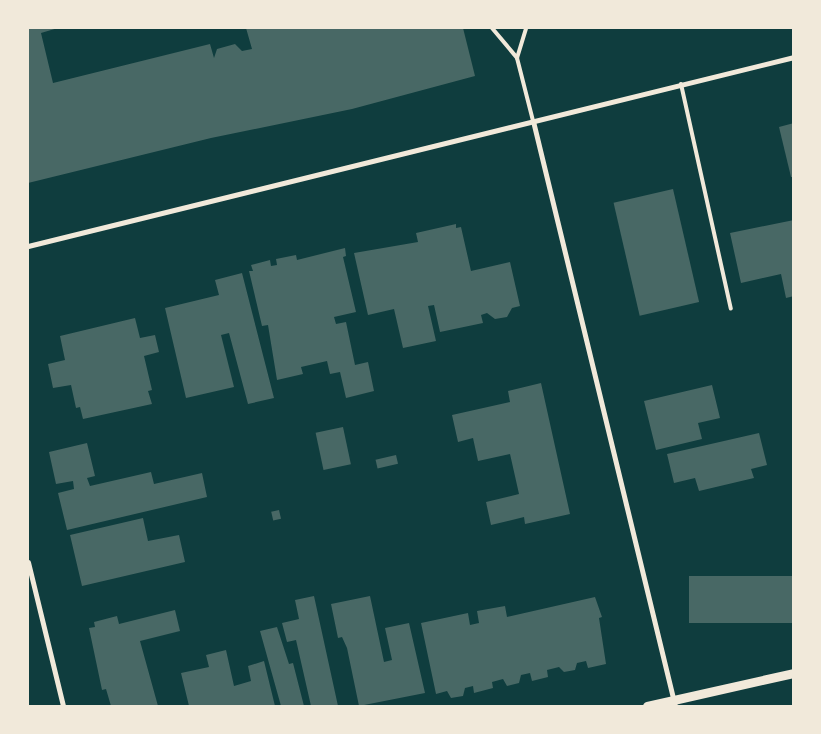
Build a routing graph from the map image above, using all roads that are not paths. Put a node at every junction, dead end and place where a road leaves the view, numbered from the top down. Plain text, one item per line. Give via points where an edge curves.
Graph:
1 (492, 28) edge
2 (526, 28) edge
3 (794, 57) edge
4 (517, 58) junction
5 (681, 84) junction
6 (533, 121) junction
7 (28, 246) edge
8 (731, 309) dead end
9 (28, 562) edge
10 (794, 674) edge
11 (674, 704) edge
12 (63, 706) edge
13 (647, 706) edge

1 - 4 lane
2 - 4 lane
3 - 5 street
4 - 6 lane
5 - 6 street
5 - 8 lane
6 - 7 street
6 - 11 street
9 - 12 street
10 - 11 street
11 - 13 street

